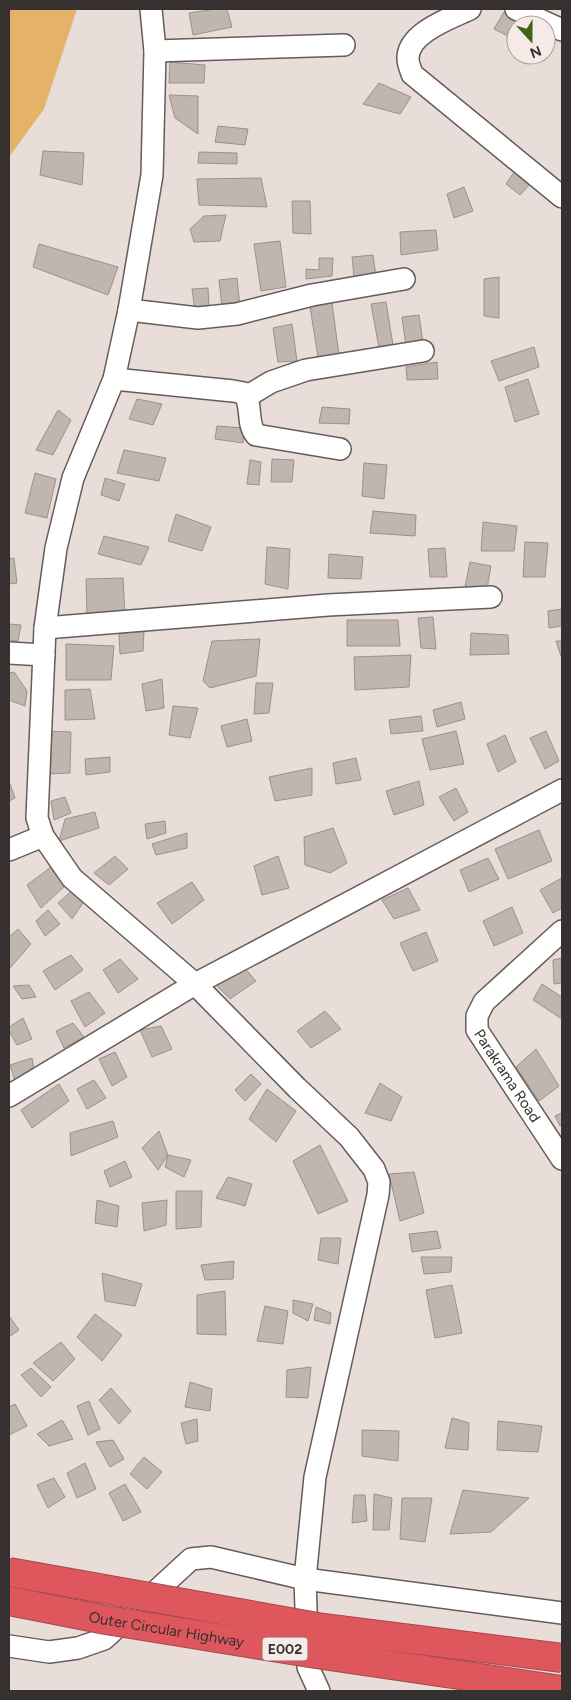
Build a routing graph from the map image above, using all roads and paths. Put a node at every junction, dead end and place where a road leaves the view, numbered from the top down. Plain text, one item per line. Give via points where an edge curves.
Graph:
1 (151, 9) edge
2 (470, 9) edge
3 (516, 9) edge
4 (562, 30) edge
5 (344, 45) dead end
6 (154, 51) junction
7 (562, 197) edge
8 (404, 279) dead end
9 (129, 310) junction
10 (424, 351) dead end
11 (114, 379) junction
12 (246, 397) junction
13 (340, 449) dead end
14 (491, 597) dead end
15 (45, 628) junction
16 (9, 653) edge
17 (44, 656) junction
18 (562, 790) edge
19 (43, 836) junction
20 (9, 850) edge
21 (562, 931) edge
22 (196, 984) junction
23 (9, 1096) edge
24 (562, 1159) edge
25 (9, 1572) edge
26 (305, 1580) junction
27 (9, 1601) edge
28 (562, 1613) edge
29 (9, 1646) edge
30 (562, 1658) edge
31 (562, 1690) edge
32 (318, 1691) edge

1 - 6 street
2 - 7 street via 431,28 413,42 408,58 412,74
3 - 4 street
5 - 6 street
6 - 9 street via 152,175
8 - 9 street via 312,295 228,315 198,318
9 - 11 street
10 - 12 street via 306,370 271,382
11 - 12 street via 233,391
11 - 15 street via 73,478 56,548
12 - 13 street via 252,431 256,435
14 - 15 street via 328,604
15 - 17 street
16 - 17 street
17 - 19 street via 37,818
18 - 22 street
19 - 20 street
19 - 22 street via 72,878
21 - 24 street, Parakrama Road via 484,1002 477,1016 477,1030
22 - 23 street
22 - 26 street via 349,1137 374,1169 379,1182 315,1477
25 - 30 highway, Outer Circular Highway / E002, bridge via 323,1628
26 - 28 street
26 - 29 street via 211,1557 191,1559 104,1639 78,1648 49,1652
26 - 32 street via 308,1667
27 - 31 highway, Outer Circular Highway / E002, bridge via 307,1653

